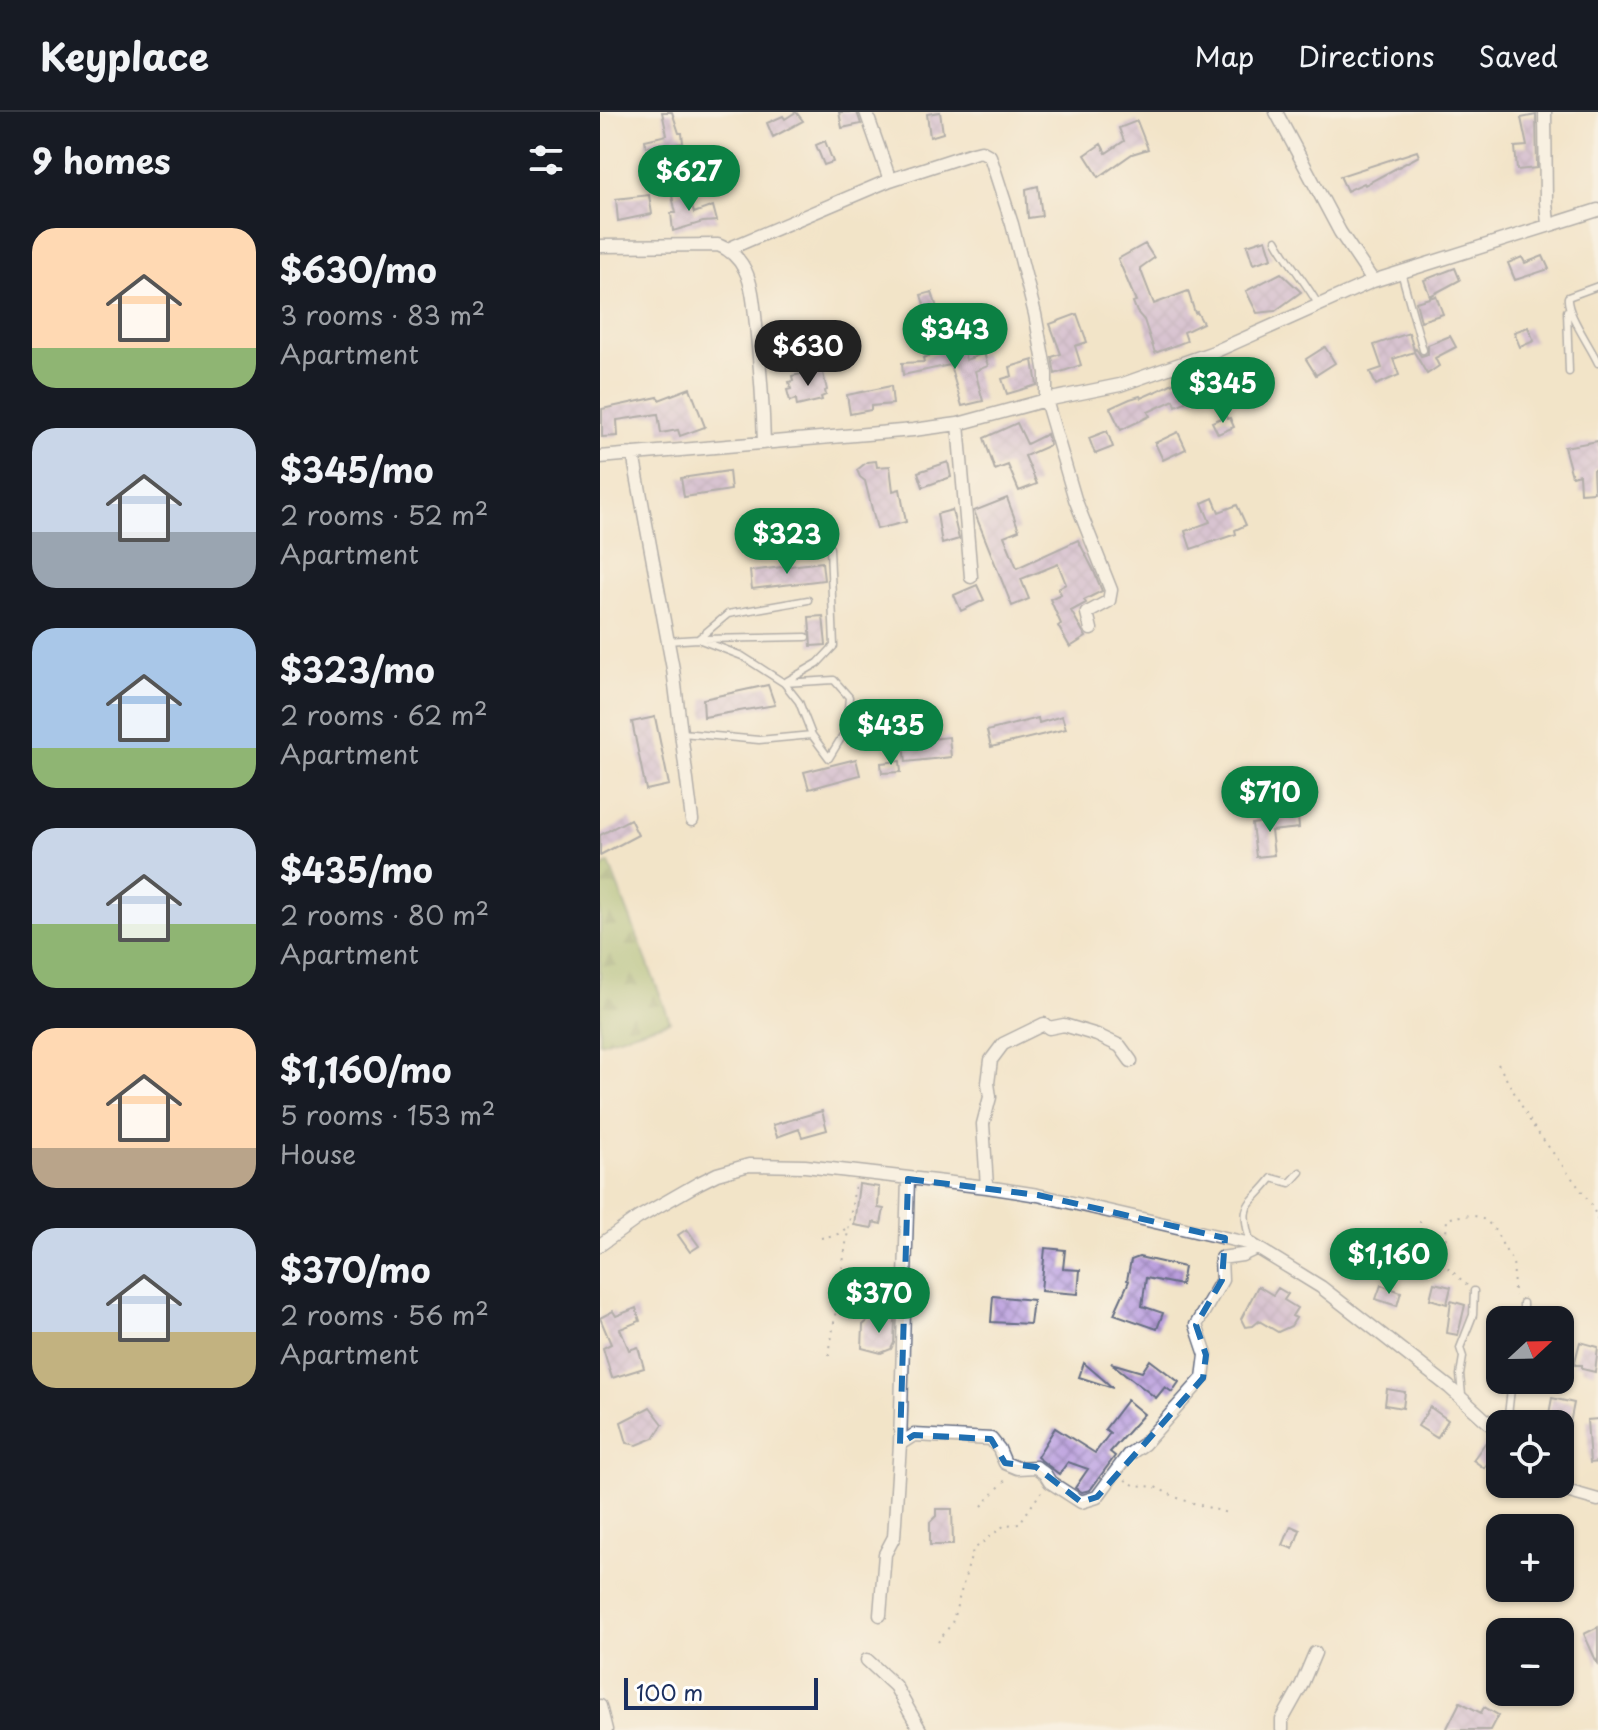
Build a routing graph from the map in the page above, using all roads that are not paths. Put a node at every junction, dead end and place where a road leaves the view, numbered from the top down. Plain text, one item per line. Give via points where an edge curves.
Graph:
1 (866, 112) edge
2 (1276, 112) edge
3 (1545, 112) edge
4 (890, 180) junction
5 (1598, 210) edge
6 (1548, 224) junction
7 (1276, 240) dead end
8 (600, 246) edge
9 (728, 249) junction
10 (1401, 272) junction
11 (1373, 281) junction
12 (1598, 286) edge
13 (1319, 306) junction
14 (1567, 307) junction
15 (1423, 350) dead end
16 (1598, 363) edge
17 (1569, 372) dead end
18 (1046, 400) junction
19 (958, 424) junction
20 (764, 443) junction
21 (633, 454) junction
22 (600, 457) edge
23 (830, 548) dead end
24 (971, 577) dead end
25 (808, 600) dead end
26 (1091, 629) dead end
27 (806, 637) dead end
28 (698, 639) junction
29 (667, 641) junction
30 (784, 683) junction
31 (682, 733) junction
32 (812, 735) junction
33 (692, 820) dead end
34 (1131, 1061) dead end
35 (1300, 1172) dead end
36 (908, 1179) junction
37 (987, 1187) junction
38 (1225, 1238) junction
39 (600, 1245) edge
40 (1254, 1246) junction
41 (1221, 1258) junction
42 (1474, 1291) road end
43 (1462, 1399) junction
44 (1486, 1420) edge
45 (900, 1444) junction
46 (1574, 1493) edge
47 (1598, 1500) edge
48 (880, 1615) dead end
49 (1315, 1653) dead end
50 (867, 1660) dead end
51 (600, 1706) edge
52 (606, 1730) edge
53 (920, 1730) edge
54 (1282, 1730) edge

1 - 4 street
2 - 11 street via 1340,232
3 - 6 street
4 - 9 street
4 - 18 street via 981,151 990,156 1035,314
5 - 6 street
6 - 10 street
7 - 13 lane
8 - 9 street via 702,244
9 - 20 street via 746,271 752,293
10 - 11 street
10 - 15 lane
11 - 13 street
12 - 14 lane via 1568,297
13 - 18 street via 1183,364 1120,385
14 - 16 lane
14 - 17 lane
18 - 19 street
18 - 26 street via 1075,499 1111,590 1109,601 1087,613
19 - 20 street
19 - 24 street
20 - 21 street
21 - 22 street
21 - 29 street
23 - 30 lane via 834,646 818,663
25 - 28 lane via 728,614
27 - 28 lane
28 - 29 lane
28 - 30 lane via 742,656
29 - 31 street
30 - 32 lane via 799,702
30 - 32 lane via 834,680 849,697 846,730 829,758
31 - 32 lane via 759,740
31 - 33 street
34 - 37 street via 1120,1046 1064,1025 1044,1024 1003,1044 989,1070 983,1124
35 - 40 lane via 1290,1183 1272,1178 1251,1198 1245,1224
36 - 37 street
36 - 39 street via 749,1165 662,1203
36 - 45 street
37 - 38 street
38 - 40 street
38 - 41 street
40 - 41 street via 1242,1255
40 - 43 street via 1321,1287
41 - 45 street via 1222,1280 1196,1325 1206,1355 1203,1378 1128,1455 1097,1497 1081,1502 1036,1467 1005,1463 991,1439 914,1435
42 - 43 lane via 1473,1315 1460,1348
43 - 44 street
45 - 48 street via 894,1537 885,1554
46 - 47 street
49 - 54 street
50 - 53 street via 895,1686
51 - 52 street

